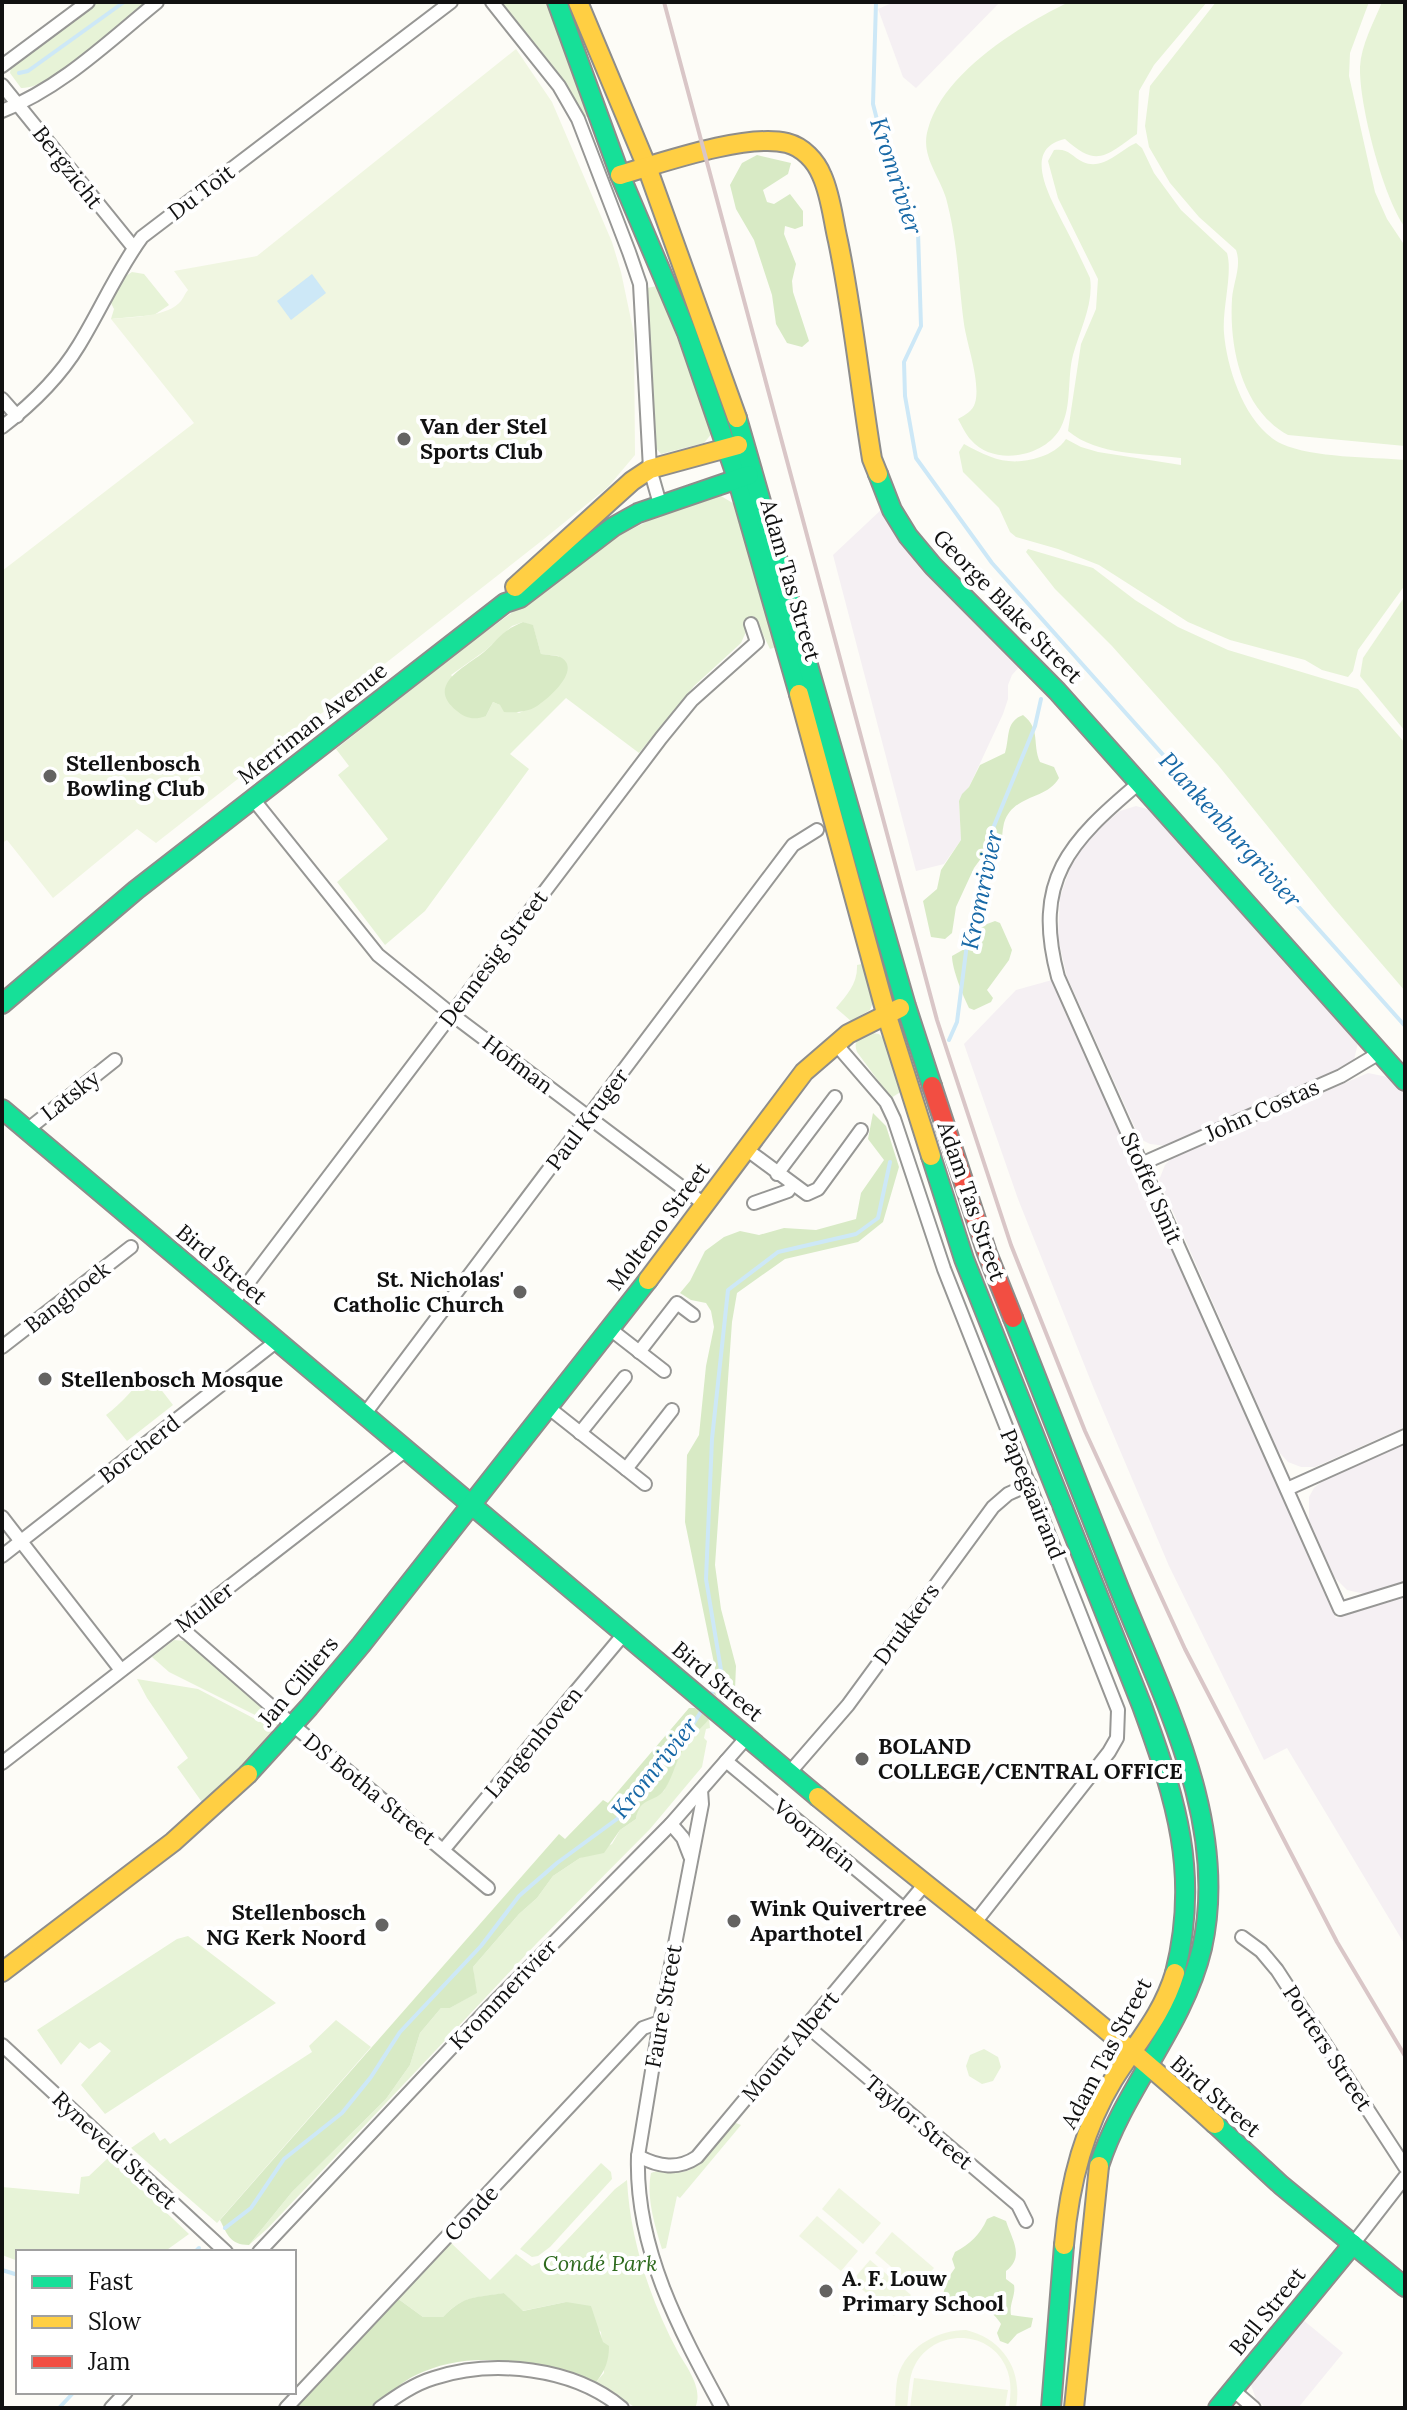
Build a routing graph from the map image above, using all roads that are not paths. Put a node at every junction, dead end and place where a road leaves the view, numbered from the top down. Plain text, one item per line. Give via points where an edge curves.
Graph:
1 (88, 2) edge
2 (157, 2) edge
3 (451, 2) edge
4 (492, 2) edge
5 (557, 2) edge
6 (578, 2) edge
7 (2, 66) edge
8 (2, 85) edge
9 (19, 104) junction
10 (2, 111) edge
11 (647, 167) junction
12 (620, 175) junction
13 (134, 248) junction
14 (2, 399) edge
15 (17, 416) junction
16 (2, 427) edge
17 (746, 443) junction
18 (726, 448) junction
19 (650, 469) junction
20 (756, 473) junction
21 (737, 478) junction
22 (660, 504) junction
23 (505, 603) junction
24 (751, 624) dead end
25 (1139, 783) junction
26 (253, 799) junction
27 (817, 830) dead end
28 (2, 1004) edge
29 (906, 1006) junction
30 (450, 1013) junction
31 (886, 1013) junction
32 (835, 1043) junction
33 (1381, 1052) junction
34 (115, 1060) dead end
35 (1405, 1081) edge
36 (835, 1097) dead end
37 (2, 1109) edge
38 (589, 1117) junction
39 (27, 1130) junction
40 (861, 1130) dead end
41 (746, 1149) junction
42 (1141, 1164) junction
43 (773, 1170) junction
44 (792, 1185) junction
45 (754, 1203) dead end
46 (704, 1204) junction
47 (131, 1247) dead end
48 (232, 1304) junction
49 (693, 1315) dead end
50 (610, 1329) junction
51 (277, 1341) junction
52 (2, 1347) edge
53 (639, 1352) junction
54 (664, 1371) dead end
55 (625, 1377) dead end
56 (549, 1408) junction
57 (672, 1410) dead end
58 (364, 1415) junction
59 (580, 1433) junction
60 (1405, 1436) edge
61 (406, 1450) junction
62 (626, 1469) junction
63 (645, 1484) dead end
64 (1030, 1484) junction
65 (1287, 1489) junction
66 (473, 1505) junction
67 (2, 1517) edge
68 (21, 1541) junction
69 (2, 1556) edge
70 (1405, 1589) edge
71 (179, 1626) junction
72 (623, 1635) junction
73 (121, 1670) junction
74 (1163, 1698) junction
75 (1142, 1706) junction
76 (294, 1726) junction
77 (747, 1737) junction
78 (726, 1761) junction
79 (2, 1763) edge
80 (790, 1772) junction
81 (701, 1790) junction
82 (671, 1824) junction
83 (444, 1849) junction
84 (690, 1856) junction
85 (139, 1868) junction
86 (924, 1885) junction
87 (488, 1888) dead end
88 (904, 1909) junction
89 (973, 1925) junction
90 (1242, 1937) dead end
91 (2, 1957) edge
92 (2, 1972) edge
93 (660, 2022) junction
94 (807, 2026) junction
95 (3, 2044) edge
96 (1132, 2054) junction
97 (1148, 2068) junction
98 (638, 2156) junction
99 (1405, 2167) edge
100 (1405, 2177) edge
101 (1026, 2221) dead end
102 (1353, 2244) junction
103 (224, 2250) edge
104 (261, 2250) edge
105 (1405, 2287) edge
106 (1233, 2390) junction
107 (286, 2408) edge
108 (380, 2408) edge
109 (622, 2408) edge
110 (721, 2408) edge
111 (1051, 2408) edge
112 (1074, 2408) edge
113 (1218, 2408) edge
114 (1254, 2408) edge

1 - 7 street
2 - 9 street via 63,78
3 - 13 street, Du Toit
4 - 19 street via 559,86 578,119 633,262 640,284
5 - 12 street, Adam Tas Street
6 - 11 street, Adam Tas Street
8 - 9 street, Bergzicht
9 - 10 street
9 - 13 street, Bergzicht
11 - 12 street, George Blake Street
11 - 17 street, Adam Tas Street
11 - 25 street, George Blake Street via 770,140 810,157 829,198 872,459 892,510 933,566
12 - 18 street, Adam Tas Street via 687,333
13 - 15 street, Du Toit via 58,375
14 - 15 street
15 - 16 street, Du Toit
17 - 18 street, Merriman Avenue
17 - 20 street, Adam Tas Street
18 - 19 street, Merriman Avenue
18 - 21 street, Adam Tas Street
19 - 22 street
19 - 23 street, Merriman Avenue via 512,590
20 - 21 street, Merriman Avenue
20 - 29 street, Adam Tas Street
21 - 22 street, Merriman Avenue
21 - 31 street, Adam Tas Street
22 - 23 street, Merriman Avenue via 613,527 520,598
23 - 26 street, Merriman Avenue
24 - 30 street, Dennesig Street via 757,642 692,700
25 - 33 street, George Blake Street
25 - 42 street, Stoffel Smit via 1074,846 1051,895 1048,925 1058,977
26 - 28 street, Merriman Avenue
26 - 30 street, Hofman via 373,950
27 - 38 street, Paul Kruger via 793,845
29 - 31 street, Molteno Street
29 - 74 street, Adam Tas Street via 987,1253
30 - 38 street, Hofman
30 - 48 street, Dennesig Street
31 - 32 street, Molteno Street
31 - 75 street, Adam Tas Street via 964,1259
32 - 41 street, Molteno Street via 804,1072
32 - 64 street, Papegaairand via 886,1102 894,1119 944,1269
33 - 35 street, George Blake Street
33 - 42 street, John Costas via 1341,1076
34 - 39 street, Latsky
36 - 43 street
37 - 39 street, Bird Street
38 - 46 street, Hofman
38 - 58 street, Paul Kruger
39 - 48 street, Bird Street
40 - 44 street via 818,1189 807,1194
41 - 43 street
41 - 46 street, Molteno Street
42 - 65 street, Stoffel Smit
43 - 44 street
44 - 45 street
46 - 50 street, Molteno Street
47 - 52 street, Banghoek
48 - 51 street, Bird Street
49 - 53 street via 677,1303
50 - 53 street
50 - 56 street, Molteno Street
51 - 58 street, Bird Street
51 - 68 street, Borcherd
53 - 54 street
55 - 59 street
56 - 59 street
56 - 66 street, Molteno Street
57 - 62 street
58 - 61 street, Bird Street
59 - 62 street
60 - 65 street
61 - 66 street, Bird Street
61 - 71 street, Muller
62 - 63 street
64 - 80 street, Drukkers via 993,1507 848,1705
64 - 89 street, Papegaairand via 1115,1700 1119,1723 1109,1752
65 - 70 street, Stoffel Smit via 1340,1609
66 - 72 street, Bird Street
66 - 76 street, Jan Cilliers
67 - 68 street
68 - 69 street, Borcherd
68 - 73 street
71 - 73 street, Muller
71 - 76 street, DS Botha Street
72 - 77 street, Bird Street
72 - 83 street, Langenhoven
73 - 79 street, Muller
74 - 75 street
74 - 97 street, Adam Tas Street via 1195,1791 1210,1886 1200,1956 1186,2001
75 - 96 street, Adam Tas Street via 1183,1839 1188,1893 1171,1984
76 - 83 street, DS Botha Street
76 - 85 street, Jan Cilliers via 223,1798
77 - 78 street, Krommerivier
77 - 80 street, Bird Street
78 - 81 street, Krommerivier
78 - 88 street, Voorplein
80 - 86 street, Bird Street
81 - 82 street, Krommerivier
81 - 84 street, Faure Street
82 - 84 street
82 - 104 street, Krommerivier
83 - 87 street, DS Botha Street
84 - 93 street, Faure Street
85 - 91 street, Jan Cilliers
85 - 92 street, Jan Cilliers
86 - 88 street, Mount Albert
86 - 89 street, Bird Street
88 - 94 street, Mount Albert
89 - 96 street, Bird Street
90 - 99 street, Porters Street via 1277,1970
93 - 98 street, Faure Street
93 - 107 street, Conde via 643,2028
94 - 98 street, Mount Albert via 697,2157 671,2167
94 - 101 street, Taylor Street via 1018,2205
95 - 103 street, Ryneveld Street
96 - 97 street, Bird Street
96 - 111 street, Adam Tas Street via 1091,2123 1074,2172
97 - 102 street, Bird Street
97 - 112 street, Adam Tas Street via 1120,2114 1097,2172
98 - 110 street, Faure Street via 642,2213 657,2274
100 - 102 street
102 - 105 street, Bird Street
102 - 106 street, Bell Street
106 - 113 street, Bell Street
106 - 114 street
108 - 109 street via 433,2378 504,2369 543,2372 577,2383

